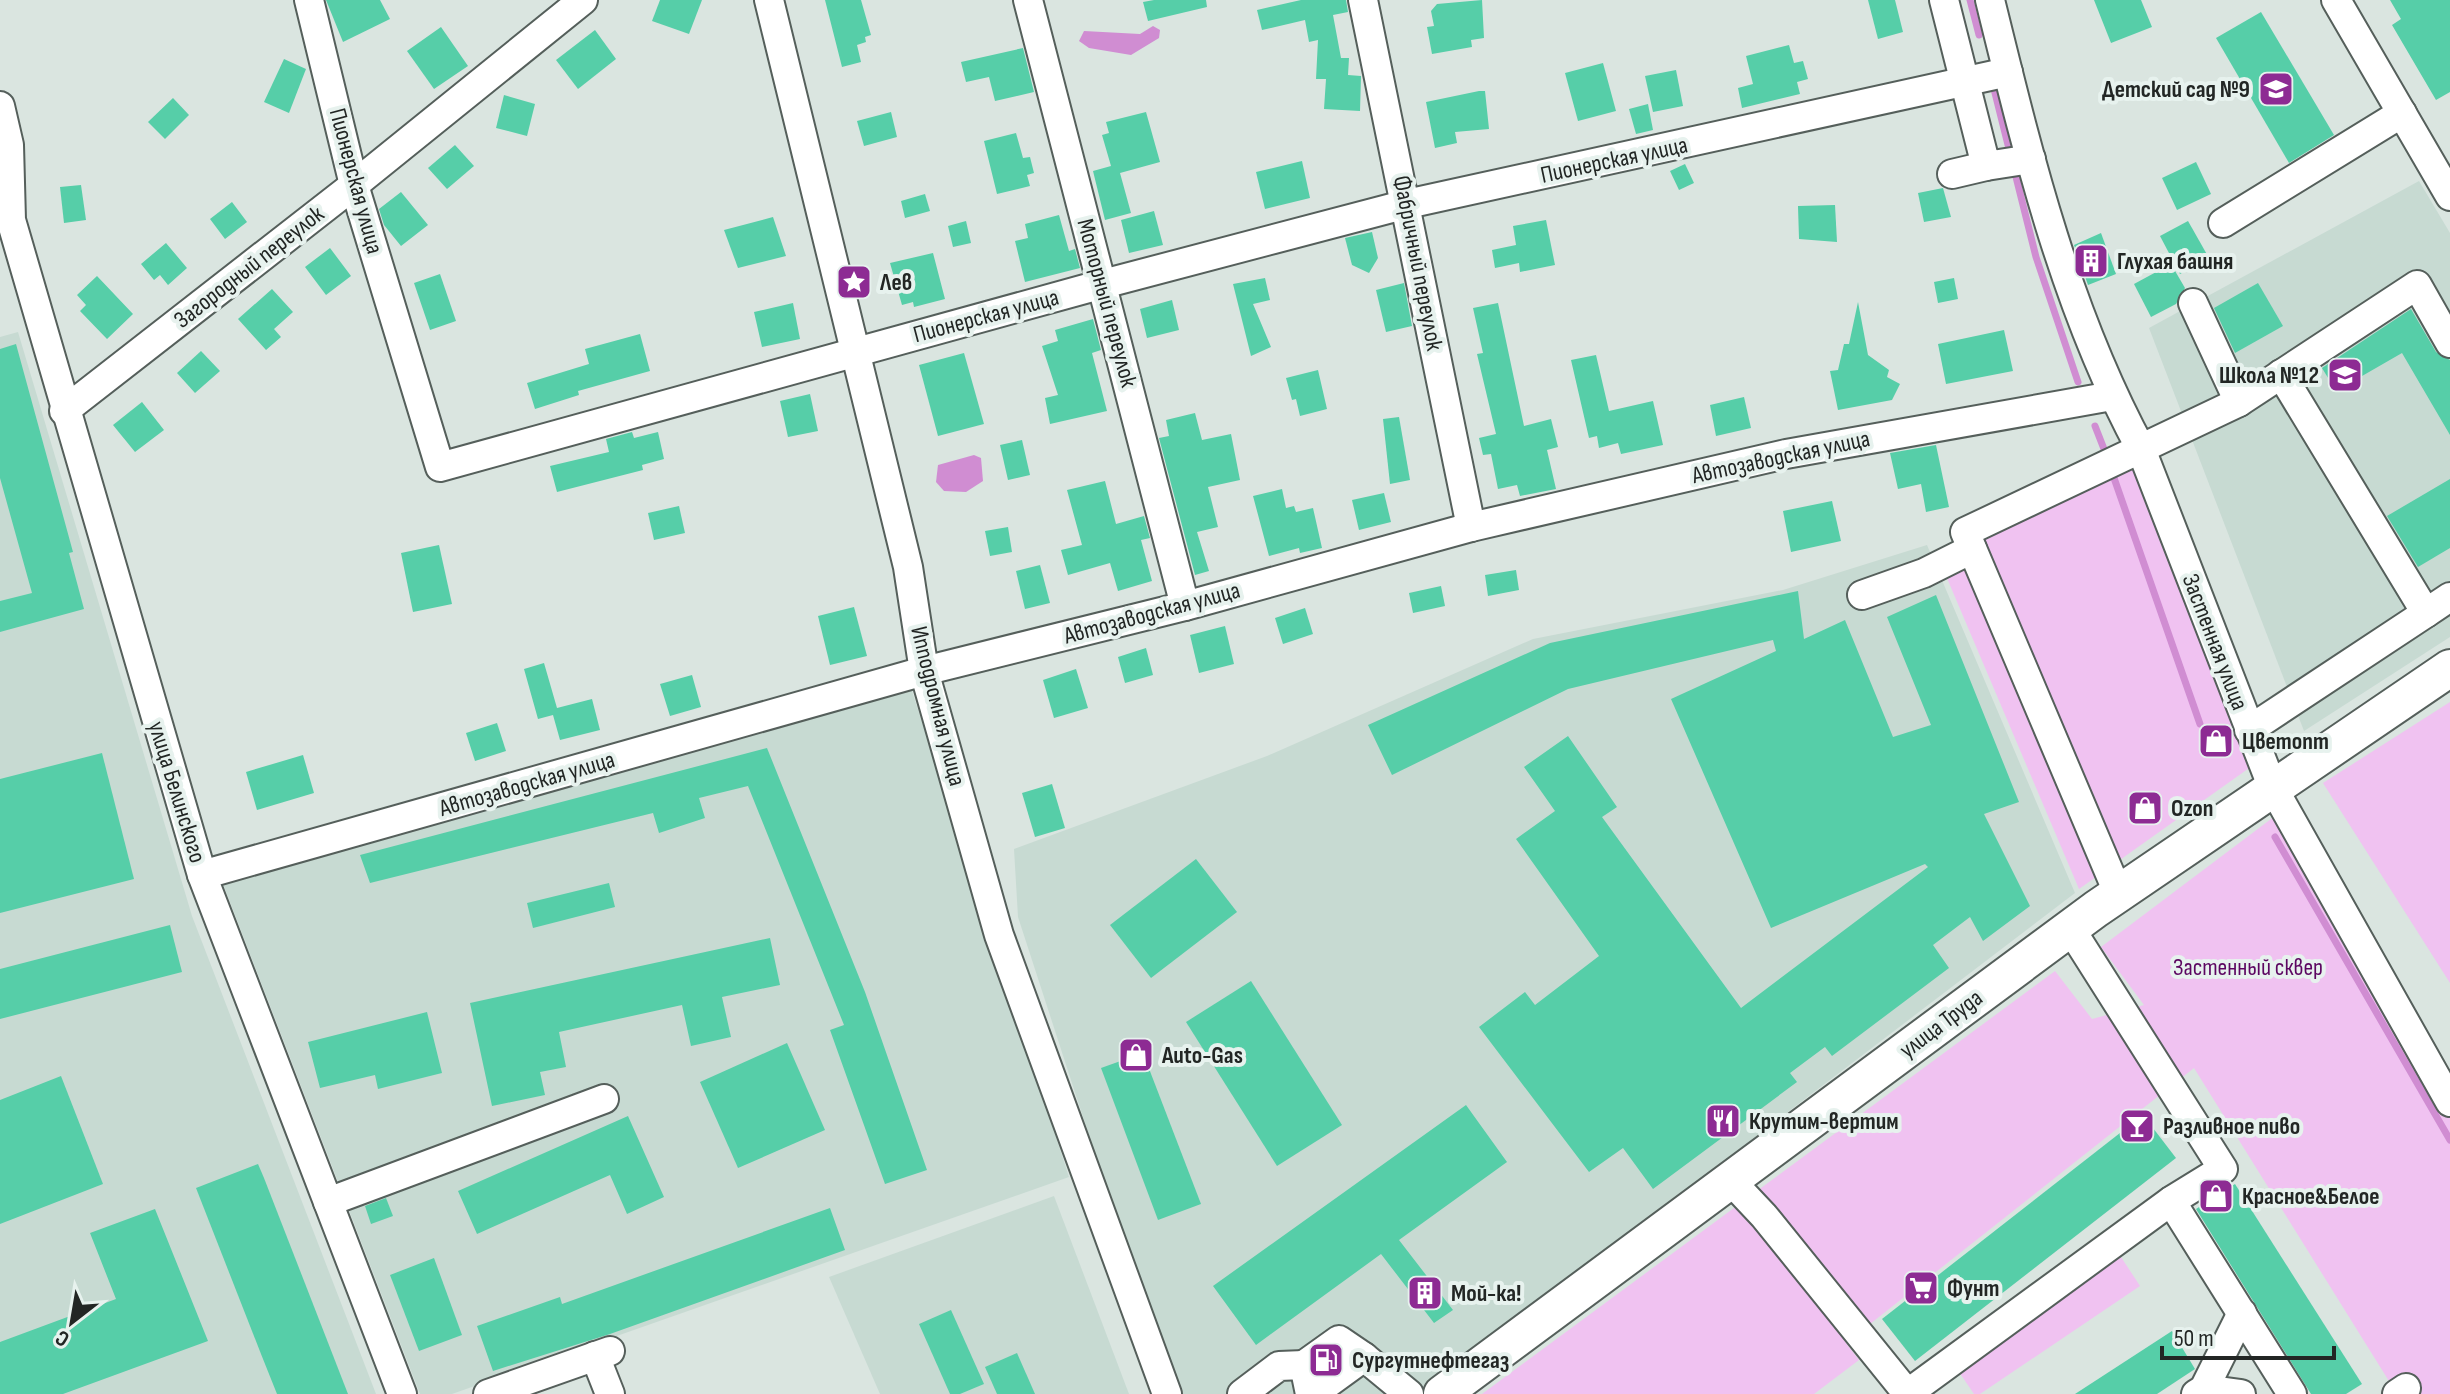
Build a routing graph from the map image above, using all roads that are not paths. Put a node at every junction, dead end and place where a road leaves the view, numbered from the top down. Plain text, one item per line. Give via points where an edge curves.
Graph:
1 (309, 0) edge
2 (583, 0) edge
3 (769, 0) edge
4 (1028, 0) edge
5 (1363, 0) edge
6 (1944, 0) edge
7 (1990, 0) edge
8 (2336, 0) edge
9 (2008, 72) junction
10 (1965, 83) junction
11 (0, 106) edge
12 (2402, 113) junction
13 (2010, 162) junction
14 (1952, 174) dead end
15 (354, 185) junction
16 (2450, 196) edge
17 (1407, 204) junction
18 (2223, 223) dead end
19 (1103, 284) junction
20 (2193, 303) dead end
21 (2450, 343) edge
22 (854, 352) junction
23 (2281, 374) junction
24 (2112, 396) junction
25 (2239, 402) junction
26 (64, 411) junction
27 (2141, 449) junction
28 (1471, 527) junction
29 (1972, 549) junction
30 (1862, 595) dead end
31 (2450, 597) edge
32 (1185, 606) junction
33 (2426, 613) junction
34 (2450, 668) edge
35 (924, 671) junction
36 (2249, 730) junction
37 (2272, 786) junction
38 (202, 875) junction
39 (2119, 895) junction
40 (2070, 928) junction
41 (604, 1099) dead end
42 (2450, 1102) edge
43 (1732, 1182) junction
44 (2171, 1201) junction
45 (328, 1202) junction
46 (2242, 1313) junction
47 (1364, 1357) junction
48 (1304, 1365) junction
49 (2200, 1392) edge
50 (402, 1394) edge
51 (488, 1394) edge
52 (610, 1394) edge
53 (1167, 1394) edge
54 (1242, 1394) edge
55 (1312, 1394) edge
56 (1409, 1394) edge
57 (1442, 1394) edge
58 (1907, 1394) edge
59 (2241, 1394) edge
60 (2292, 1394) edge

1 - 15 street, Пионерская улица
2 - 15 street, Загородный переулок
3 - 22 street, Ипподромная улица
4 - 19 street, Моторный переулок
5 - 17 street, Фабричный переулок
6 - 10 street, Застенная улица
7 - 9 street, Застенная улица
8 - 12 street
9 - 10 street, Пионерская улица
9 - 13 street, Застенная улица
10 - 13 street, Застенная улица
10 - 17 street, Пионерская улица
11 - 26 street, улица Белинского via 9,145 11,220
12 - 16 street
12 - 18 street
13 - 14 street
13 - 24 street, Застенная улица via 2060,263
15 - 22 street, Пионерская улица via 440,467
15 - 26 street, Загородный переулок
17 - 19 street, Пионерская улица
17 - 28 street, Фабричный переулок
19 - 22 street, Пионерская улица
19 - 32 street, Моторный переулок
20 - 25 street
21 - 23 street via 2417,285
22 - 35 street, Ипподромная улица via 908,567
23 - 25 street
23 - 33 street
24 - 27 street, Застенная улица
24 - 28 street, Автозаводская улица via 1786,454
25 - 27 street
26 - 38 street, улица Белинского
27 - 29 street via 1965,532
27 - 36 street, Застенная улица
28 - 32 street, Автозаводская улица
29 - 30 street
29 - 39 street
31 - 33 street
32 - 35 street, Автозаводская улица
33 - 36 street
34 - 37 main road, улица Труда
35 - 38 street, Автозаводская улица
35 - 53 street, Ипподромная улица via 999,935
36 - 37 street, Застенная улица
37 - 39 main road, улица Труда
37 - 42 street, Застенная улица
38 - 45 street, улица Белинского
39 - 40 main road, улица Труда
40 - 43 main road, улица Труда
40 - 44 street via 2223,1169
41 - 45 street
43 - 57 main road, улица Труда
43 - 58 street
44 - 46 street
44 - 58 street
45 - 50 street, улица Белинского
46 - 49 street
46 - 60 street
47 - 48 street via 1339,1340
47 - 55 street
47 - 56 street
48 - 54 street via 1279,1366
48 - 55 street
49 - 59 street
51 - 52 street via 602,1354

